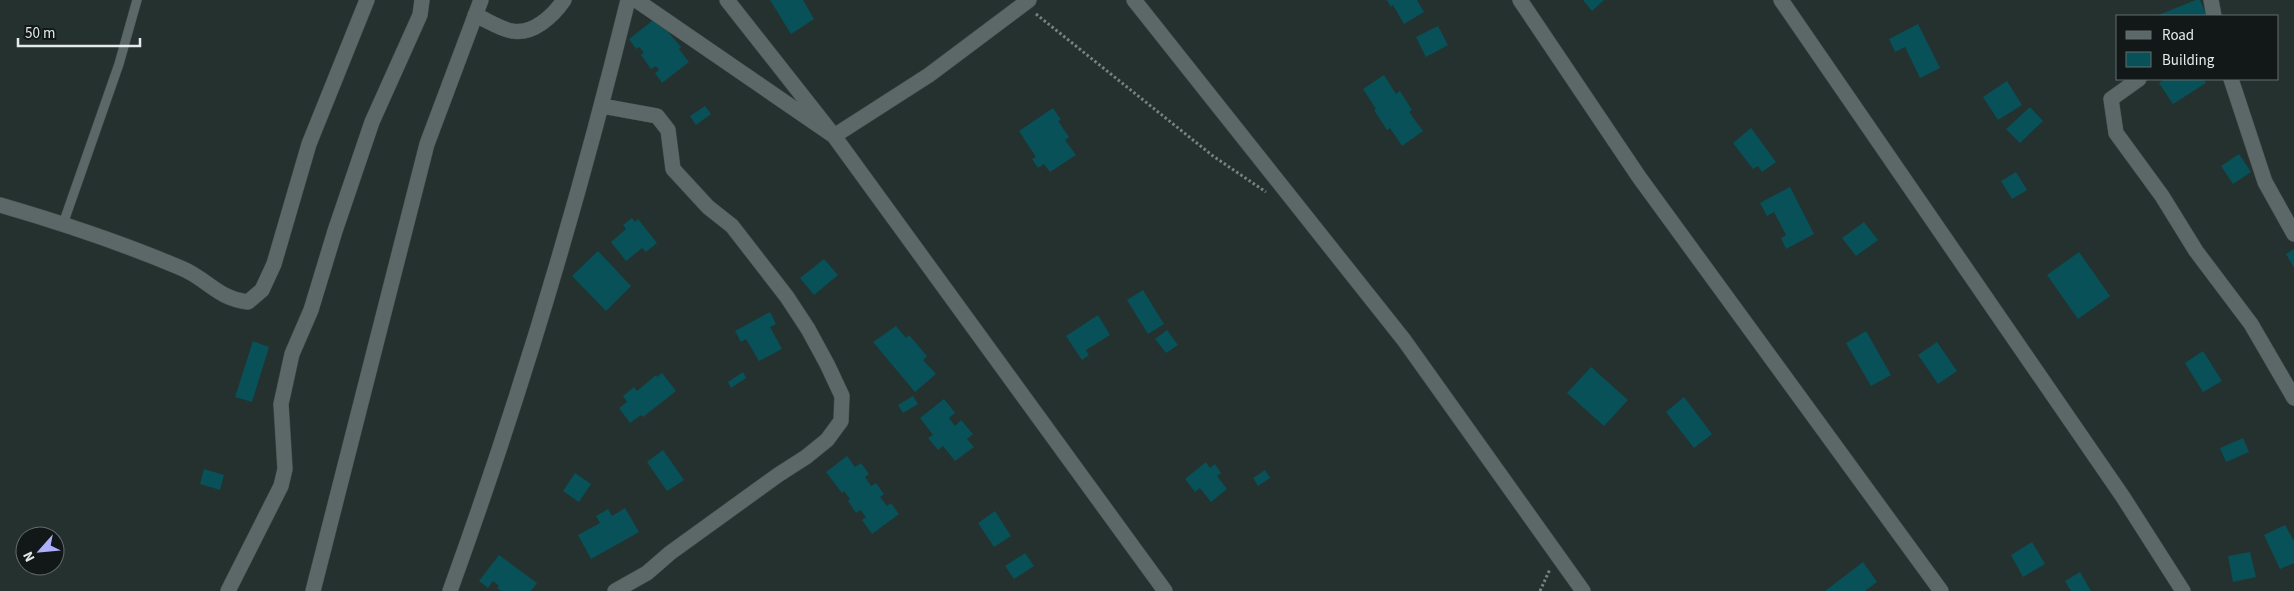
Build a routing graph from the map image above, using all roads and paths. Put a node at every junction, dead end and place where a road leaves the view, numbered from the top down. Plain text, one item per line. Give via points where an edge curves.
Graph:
1 (137, 0) edge
2 (367, 0) edge
3 (422, 0) edge
4 (481, 0) edge
5 (564, 0) edge
6 (628, 0) edge
7 (636, 0) edge
8 (727, 0) edge
9 (1134, 0) edge
10 (1520, 0) edge
11 (1781, 0) edge
12 (2211, 0) edge
13 (1026, 2) edge
14 (475, 15) junction
15 (2214, 15) edge
16 (2138, 80) edge
17 (2231, 80) edge
18 (602, 106) junction
19 (834, 136) junction
20 (1270, 195) dead end
21 (0, 205) edge
22 (63, 224) junction
23 (2294, 234) edge
24 (2294, 398) edge
25 (1558, 555) junction
26 (228, 591) edge
27 (314, 591) edge
28 (450, 591) edge
29 (615, 591) edge
30 (1165, 591) edge
31 (1540, 591) edge
32 (1583, 591) edge
33 (1941, 591) edge
34 (2183, 591) edge

1 - 22 lane via 119,64
2 - 22 street via 309,144 274,264 262,290 248,302 231,300 184,269 95,233
3 - 26 street via 420,15 372,122 311,310 292,354 282,404 285,469 281,486
4 - 14 street
5 - 14 street via 556,12 534,28 520,32 510,31
6 - 18 street
7 - 19 street
8 - 19 street
9 - 25 street via 1404,340
10 - 33 street via 1639,177
11 - 34 street via 2123,497
12 - 15 street
13 - 19 street via 929,74
13 - 20 path via 1213,156
14 - 27 street via 427,144
16 - 24 street via 2111,99 2116,133 2162,196 2196,251 2251,324
17 - 23 street via 2265,182
18 - 28 street via 544,308 484,497
18 - 29 street via 657,116 668,130 673,169 708,207 732,226 787,297 842,396 841,421 827,440 647,572
19 - 30 street
21 - 22 street
25 - 31 path
25 - 32 street

